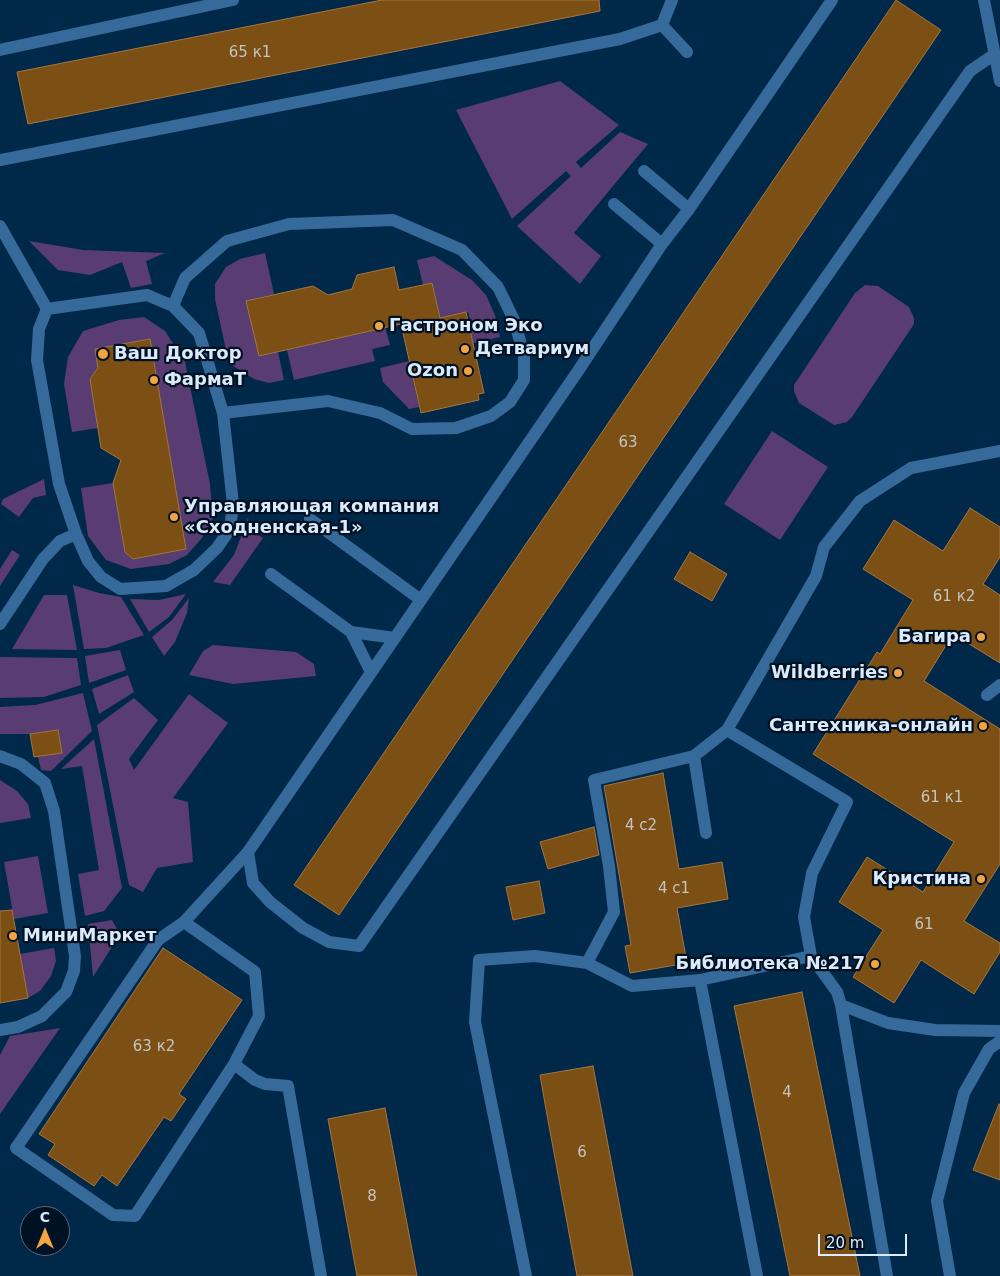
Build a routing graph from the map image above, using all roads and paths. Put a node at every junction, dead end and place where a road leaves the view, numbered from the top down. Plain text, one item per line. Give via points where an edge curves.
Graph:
1 (232, 0) edge
2 (672, 0) edge
3 (832, 0) edge
4 (984, 0) edge
5 (662, 25) junction
6 (0, 50) edge
7 (687, 52) dead end
8 (995, 54) junction
9 (1000, 81) edge
10 (0, 160) edge
11 (644, 171) dead end
12 (614, 204) dead end
13 (689, 209) junction
14 (0, 226) edge
15 (662, 244) junction
16 (173, 306) junction
17 (47, 309) junction
18 (223, 413) junction
19 (1000, 451) edge
20 (310, 519) dead end
21 (76, 534) junction
22 (271, 574) dead end
23 (421, 600) junction
24 (0, 624) edge
25 (351, 632) junction
26 (395, 638) junction
27 (371, 672) junction
28 (1000, 685) edge
29 (987, 695) dead end
30 (727, 730) junction
31 (0, 756) edge
32 (694, 756) junction
33 (706, 833) dead end
34 (248, 852) junction
35 (184, 922) junction
36 (811, 956) junction
37 (587, 964) junction
38 (700, 980) junction
39 (841, 1005) junction
40 (0, 1030) edge
41 (1000, 1031) edge
42 (1000, 1041) edge
43 (234, 1064) junction
44 (321, 1276) edge
45 (526, 1276) edge
46 (757, 1276) edge
47 (887, 1276) edge
48 (950, 1276) edge

1 - 6 street
2 - 5 street
3 - 13 street
4 - 8 street
5 - 7 street
5 - 10 street via 620,40
8 - 9 street
8 - 34 street via 970,71 359,946 328,942 303,928 270,902 253,884
11 - 13 street
12 - 15 street
13 - 15 street
14 - 17 street
15 - 23 street
16 - 17 street via 147,295
16 - 18 street via 199,333
16 - 18 street via 185,278 228,241 289,224 393,220 462,250 498,287 514,320 524,356 524,380 510,402 491,416 456,428 412,429 380,413 328,401
17 - 21 street via 39,330 37,360 59,484
18 - 21 street via 233,504 230,529 217,548 194,570 166,586 120,588 101,577 88,561
19 - 30 street via 911,468 860,501 824,547 816,576
20 - 23 street
21 - 24 street via 60,541 43,559
22 - 25 street
23 - 26 street
25 - 26 street
25 - 27 street
26 - 27 street
27 - 34 street
28 - 29 street
30 - 32 street
30 - 36 street via 847,802 812,873 804,917
31 - 40 street via 21,764 45,783 54,811 75,956 74,971 66,992 42,1016 18,1027
32 - 33 street
32 - 37 street via 594,780 614,912
34 - 35 street
35 - 43 street via 255,972 259,1016
35 - 43 street via 158,940 16,1148 113,1215 135,1216
36 - 38 street
36 - 39 street via 837,992
37 - 38 street via 632,986
37 - 45 street via 535,956 479,960 475,1022
38 - 46 street
39 - 41 street via 888,1023 935,1030
39 - 47 street
42 - 48 street via 989,1049 964,1093 937,1201
43 - 44 street via 254,1080 288,1086

